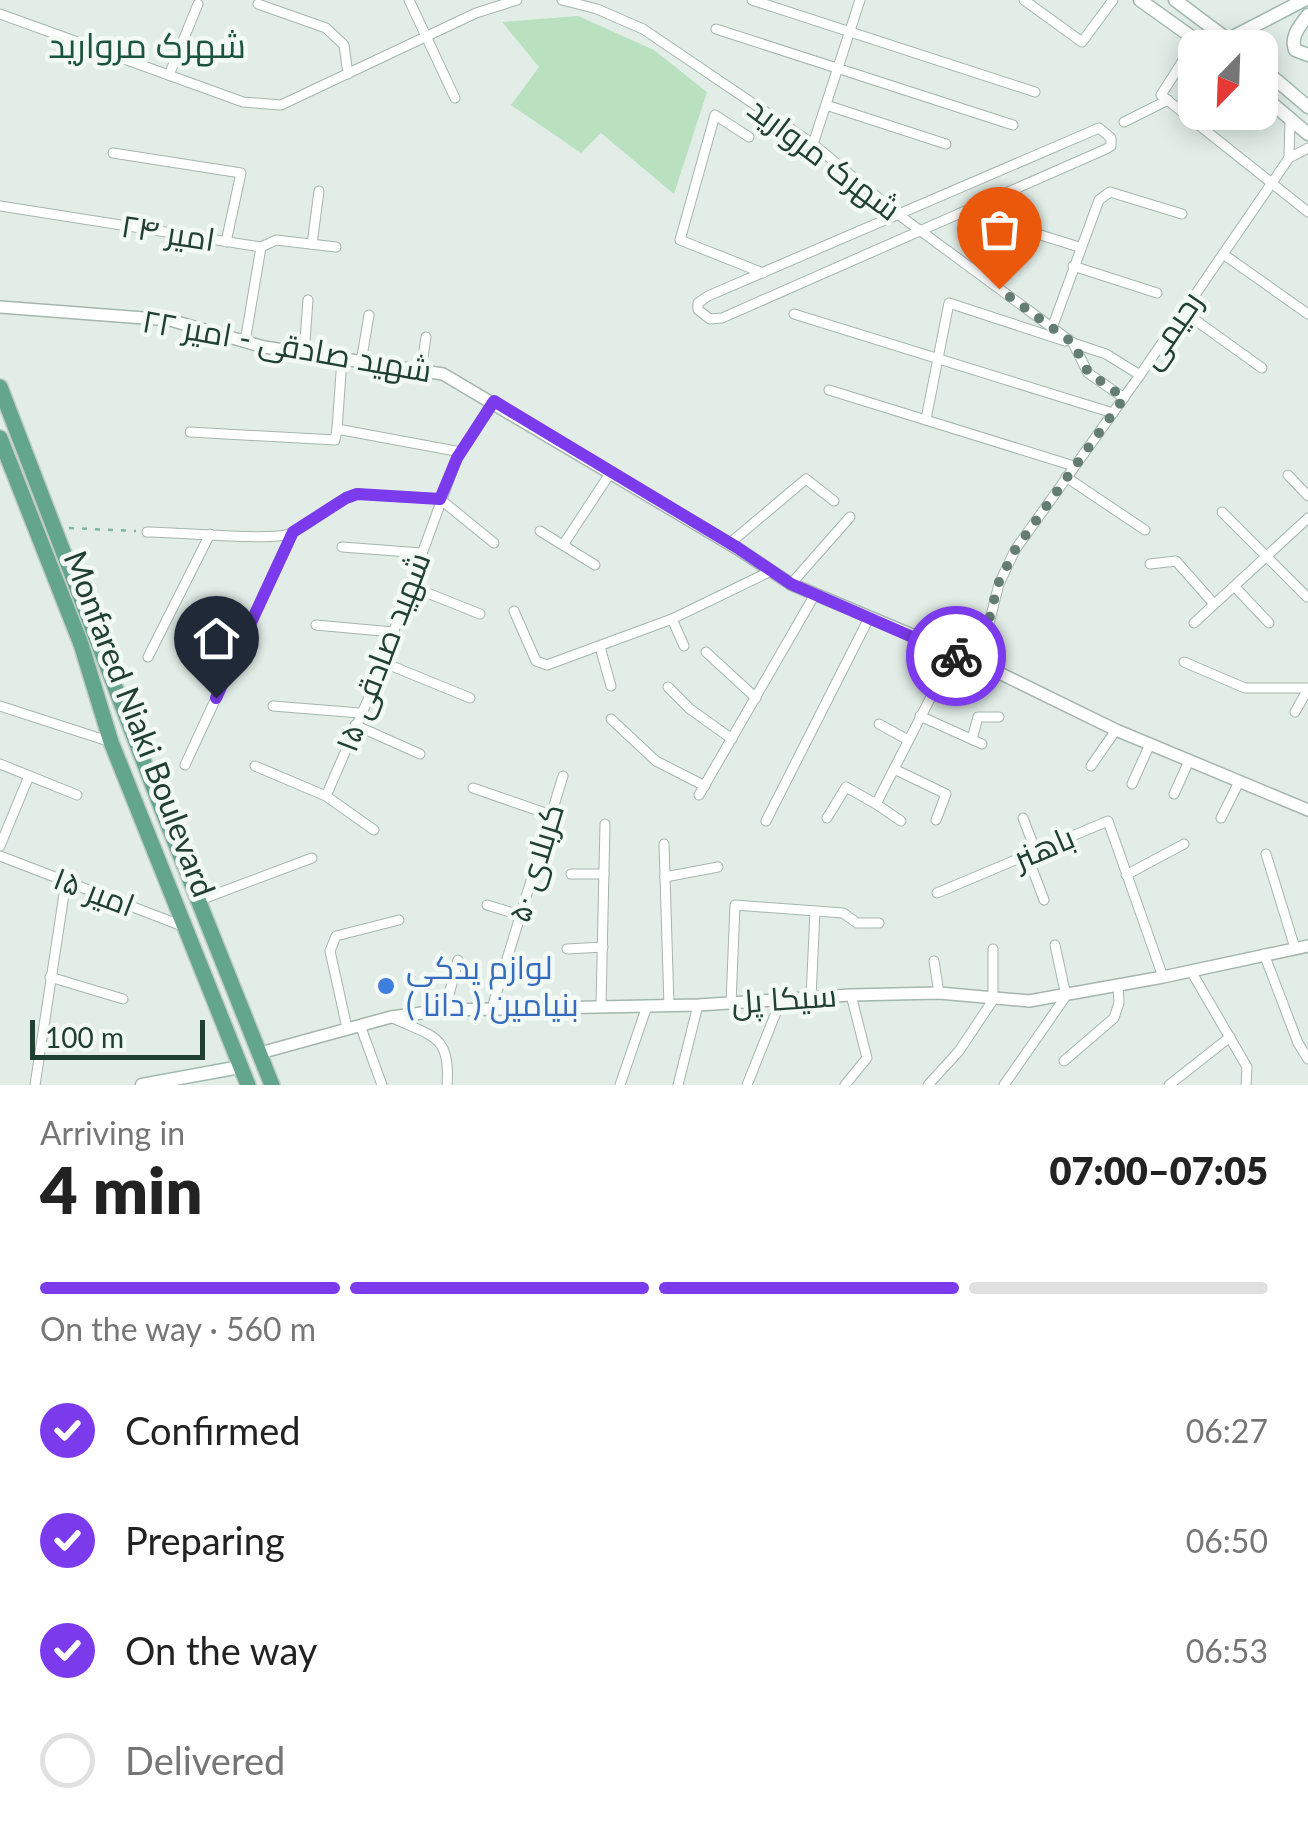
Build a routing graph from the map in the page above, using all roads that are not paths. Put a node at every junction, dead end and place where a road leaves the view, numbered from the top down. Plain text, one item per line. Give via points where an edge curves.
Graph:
1 (409, 0) edge
2 (517, 0) edge
3 (562, 0) edge
4 (752, 0) edge
5 (860, 0) edge
6 (1024, 0) edge
7 (1113, 0) edge
8 (1140, 0) edge
9 (1175, 0) edge
10 (1304, 0) edge
11 (198, 4) dead end
12 (258, 4) dead end
13 (598, 4) edge
14 (0, 14) edge
15 (1308, 15) edge
16 (716, 30) dead end
17 (1182, 30) edge
18 (1212, 30) edge
19 (1255, 30) edge
20 (850, 32) junction
21 (428, 38) junction
22 (1308, 55) edge
23 (838, 69) junction
24 (170, 74) junction
25 (348, 74) junction
26 (1178, 78) edge
27 (1278, 81) edge
28 (1035, 92) dead end
29 (455, 98) dead end
30 (1164, 98) junction
31 (826, 105) junction
32 (1308, 107) edge
33 (1278, 109) edge
34 (1290, 119) junction
35 (1124, 122) dead end
36 (1013, 125) dead end
37 (1308, 134) edge
38 (749, 137) dead end
39 (813, 144) junction
40 (946, 144) dead end
41 (1308, 148) edge
42 (113, 152) dead end
43 (1289, 158) junction
44 (1271, 184) junction
45 (319, 191) dead end
46 (0, 206) edge
47 (1308, 212) edge
48 (1182, 214) dead end
49 (898, 215) junction
50 (1015, 227) dead end
51 (920, 231) junction
52 (226, 242) junction
53 (312, 244) junction
54 (261, 247) junction
55 (336, 247) dead end
56 (1079, 247) junction
57 (1223, 254) junction
58 (1073, 266) junction
59 (763, 272) junction
60 (1157, 293) dead end
61 (308, 300) dead end
62 (0, 307) edge
63 (1184, 312) junction
64 (794, 314) dead end
65 (1308, 314) edge
66 (369, 315) dead end
67 (1052, 328) junction
68 (426, 338) dead end
69 (245, 342) junction
70 (1073, 343) junction
71 (304, 354) junction
72 (938, 358) junction
73 (342, 359) junction
74 (360, 362) junction
75 (1262, 368) dead end
76 (422, 371) junction
77 (1140, 375) junction
78 (0, 387) edge
79 (829, 390) dead end
80 (1124, 398) junction
81 (494, 401) junction
82 (1113, 413) junction
83 (926, 419) junction
84 (337, 429) junction
85 (190, 432) dead end
86 (0, 438) edge
87 (461, 452) junction
88 (1074, 466) junction
89 (611, 472) junction
90 (1288, 475) dead end
91 (1066, 478) junction
92 (1308, 496) edge
93 (440, 499) junction
94 (834, 501) dead end
95 (1222, 512) dead end
96 (850, 517) dead end
97 (1308, 518) edge
98 (1145, 530) dead end
99 (540, 531) dead end
100 (148, 532) road end
101 (293, 532) junction
102 (210, 534) junction
103 (494, 543) dead end
104 (730, 544) junction
105 (563, 546) junction
106 (342, 547) dead end
107 (422, 553) junction
108 (1268, 554) junction
109 (1150, 564) dead end
110 (596, 565) dead end
111 (771, 571) junction
112 (791, 584) junction
113 (410, 586) junction
114 (1234, 586) junction
115 (814, 596) junction
116 (1307, 597) edge
117 (1214, 604) junction
118 (514, 611) dead end
119 (480, 614) dead end
120 (869, 618) junction
121 (672, 619) junction
122 (1194, 623) dead end
123 (1269, 623) dead end
124 (316, 625) dead end
125 (394, 632) junction
126 (684, 646) dead end
127 (600, 647) junction
128 (706, 652) dead end
129 (953, 654) junction
130 (148, 657) dead end
131 (382, 662) junction
132 (1184, 662) dead end
133 (978, 664) junction
134 (611, 686) dead end
135 (668, 687) dead end
136 (1308, 688) edge
137 (470, 698) dead end
138 (756, 698) junction
139 (0, 706) edge
140 (273, 706) dead end
141 (1296, 712) dead end
142 (360, 713) junction
143 (920, 716) junction
144 (999, 717) dead end
145 (611, 719) dead end
146 (880, 724) dead end
147 (354, 725) junction
148 (1116, 730) junction
149 (732, 739) junction
150 (908, 740) junction
151 (111, 742) junction
152 (1150, 744) junction
153 (420, 754) dead end
154 (1189, 761) junction
155 (0, 764) edge
156 (185, 765) dead end
157 (255, 766) dead end
158 (1091, 766) dead end
159 (894, 768) junction
160 (29, 776) junction
161 (563, 776) dead end
162 (1239, 782) junction
163 (1132, 784) dead end
164 (473, 788) dead end
165 (1174, 794) dead end
166 (78, 795) dead end
167 (326, 796) junction
168 (876, 804) junction
169 (1308, 810) edge
170 (163, 812) junction
171 (551, 815) junction
172 (827, 818) dead end
173 (1023, 818) dead end
174 (1221, 818) dead end
175 (936, 820) dead end
176 (766, 821) dead end
177 (901, 821) dead end
178 (142, 822) junction
179 (605, 824) dead end
180 (374, 830) dead end
181 (664, 844) dead end
182 (1184, 844) dead end
183 (0, 846) edge
184 (1031, 853) junction
185 (1266, 854) dead end
186 (0, 856) edge
187 (312, 858) dead end
188 (718, 867) dead end
189 (571, 874) dead end
190 (604, 874) junction
191 (1126, 875) junction
192 (665, 877) junction
193 (66, 881) junction
194 (937, 893) dead end
195 (200, 900) junction
196 (1044, 900) dead end
197 (487, 905) dead end
198 (815, 911) junction
199 (520, 915) junction
200 (399, 920) dead end
201 (879, 923) dead end
202 (188, 928) junction
203 (1055, 945) dead end
204 (1301, 947) edge
205 (602, 948) junction
206 (993, 948) dead end
207 (567, 949) dead end
208 (1264, 954) junction
209 (458, 960) dead end
210 (934, 960) dead end
211 (1192, 971) junction
212 (50, 977) junction
213 (1163, 978) junction
214 (1118, 986) junction
215 (939, 993) junction
216 (851, 995) junction
217 (1066, 996) junction
218 (810, 998) junction
219 (123, 1000) dead end
220 (781, 1000) junction
221 (993, 1000) junction
222 (732, 1003) junction
223 (698, 1005) junction
224 (601, 1006) junction
225 (647, 1006) junction
226 (669, 1006) junction
227 (492, 1008) junction
228 (444, 1010) junction
229 (391, 1017) junction
230 (354, 1027) junction
231 (1230, 1037) junction
232 (260, 1053) junction
233 (1308, 1059) edge
234 (1064, 1060) dead end
235 (240, 1067) junction
236 (35, 1085) edge
237 (142, 1085) edge
238 (248, 1085) edge
239 (272, 1085) edge
240 (382, 1085) edge
241 (447, 1085) edge
242 (620, 1085) edge
243 (678, 1085) edge
244 (747, 1085) edge
245 (845, 1085) edge
246 (928, 1085) edge
247 (1004, 1085) edge
248 (1169, 1085) edge
249 (1246, 1085) edge

1 - 21 street
2 - 21 street
3 - 13 street, شهرک مروارید
4 - 20 street
5 - 20 street
6 - 7 street via 1082,42
8 - 17 main road
9 - 18 main road
10 - 19 main road
11 - 24 street
12 - 25 street via 326,28 344,46
13 - 39 street, شهرک مروارید
14 - 24 street
15 - 22 main road via 1292,43
16 - 23 street
20 - 23 street
20 - 28 street
21 - 25 street
21 - 29 street
23 - 31 street
23 - 36 street
24 - 25 street via 268,107
26 - 30 street
27 - 32 main road
30 - 35 street
30 - 44 street
31 - 39 street
31 - 40 street
33 - 34 main road
34 - 37 main road
34 - 43 street
38 - 59 street via 714,115 680,240
39 - 49 street, شهرک مروارید
41 - 43 street, رحیمی
42 - 52 street via 240,173
43 - 44 street, رحیمی
44 - 47 street
44 - 57 street, رحیمی
45 - 53 street
46 - 52 street, امیر ۲۴
48 - 56 street via 1110,192 1098,200
49 - 51 street, شهرک مروارید
49 - 51 street via 1099,128 1112,138 1106,150
49 - 59 street
50 - 56 street
51 - 59 street via 722,318 698,310 708,296
51 - 67 street, شهرک مروارید
52 - 54 street, امیر ۲۴
53 - 54 street, امیر ۲۴ via 276,240
53 - 55 street, امیر ۲۴
54 - 69 street
56 - 58 street
57 - 63 street, رحیمی
57 - 65 street
58 - 60 street
58 - 67 street
61 - 71 street
62 - 69 street, شهید صادقی - امیر ۲۲ via 170,320
63 - 75 street
63 - 77 street, رحیمی
64 - 72 street
66 - 74 street
67 - 70 street, شهرک مروارید
68 - 76 street
69 - 71 street, شهید صادقی - امیر ۲۲
70 - 72 street via 949,303
70 - 77 street, شهرک مروارید
70 - 80 street, شهرک مروارید via 1088,372
71 - 73 street, شهید صادقی - امیر ۲۲
72 - 82 street
72 - 83 street
73 - 74 street, شهید صادقی - امیر ۲۲
73 - 84 street
74 - 76 street, شهید صادقی - امیر ۲۲
76 - 81 street, شهید صادقی - امیر ۲۲ via 443,374
77 - 80 street, رحیمی
78 - 170 main road, Monfared Niaki Boulevard
79 - 83 street
80 - 82 street, رحیمی
81 - 87 street, شهید صادقی ۱۵
81 - 89 street, شهید صادقی - امیر ۲۲
82 - 88 street, رحیمی
83 - 88 street
84 - 85 street via 334,440
84 - 87 street
86 - 151 main road, Monfared Niaki Boulevard via 81,644
87 - 93 street, شهید صادقی ۱۵
88 - 91 street, رحیمی
89 - 104 street, شهید صادقی - امیر ۲۲
89 - 105 street
90 - 92 street
91 - 98 street
91 - 133 street, رحیمی via 1006,566
93 - 101 street via 357,494
93 - 103 street
93 - 107 street, شهید صادقی ۱۵
94 - 104 street via 806,479
95 - 108 street
96 - 112 street
97 - 108 street
99 - 105 street
100 - 102 street
101 - 102 street
101 - 156 street
102 - 130 street
104 - 111 street, شهید صادقی - امیر ۲۲
105 - 110 street
106 - 107 street
107 - 113 street, شهید صادقی ۱۵
108 - 114 street
108 - 116 street
109 - 117 street via 1176,561
111 - 112 street, شهید صادقی - امیر ۲۲
111 - 121 street
112 - 115 street, شهید صادقی - امیر ۲۲
113 - 119 street
113 - 125 street, شهید صادقی ۱۵
114 - 117 street
114 - 123 street
115 - 120 street, شهید صادقی - امیر ۲۲
115 - 138 street
117 - 122 street
118 - 127 street via 541,664
120 - 129 street, شهید صادقی - امیر ۲۲
120 - 176 street
121 - 126 street
121 - 127 street
124 - 125 street
125 - 131 street, شهید صادقی ۱۵
127 - 134 street
128 - 138 street
129 - 133 street, شهید صادقی - امیر ۲۲
129 - 143 street
131 - 137 street
131 - 142 street, شهید صادقی ۱۵
132 - 136 street via 1244,688
133 - 148 street, شهید صادقی - امیر ۲۲
135 - 149 street
136 - 141 street
138 - 149 street
139 - 151 street
140 - 142 street
142 - 147 street, شهید صادقی ۱۵
143 - 144 street via 977,742 978,717
143 - 150 street
145 - 149 street via 656,761 702,791
146 - 150 street
147 - 153 street
147 - 167 street, شهید صادقی ۱۵
148 - 152 street, شهید صادقی - امیر ۲۲
148 - 158 street
150 - 159 street
151 - 178 main road, Monfared Niaki Boulevard
152 - 154 street, شهید صادقی - امیر ۲۲
152 - 163 street
154 - 162 street, شهید صادقی - امیر ۲۲
154 - 165 street
155 - 160 street
157 - 167 street
159 - 168 street
159 - 175 street via 946,794
160 - 166 street
160 - 183 street
161 - 171 street, کربلای ۵۰
162 - 169 street, شهید صادقی - امیر ۲۲
162 - 174 street
164 - 171 street
167 - 180 street
168 - 172 street via 846,787
168 - 177 street
170 - 178 main road
170 - 195 main road, Monfared Niaki Boulevard
171 - 199 street, کربلای ۵۰
173 - 184 street
178 - 202 main road, Monfared Niaki Boulevard
179 - 190 street
181 - 192 street
182 - 191 street
184 - 191 street, باهنر via 1108,821
184 - 194 street, باهنر
184 - 196 street
185 - 204 street
186 - 193 street, امیر ۱۵
187 - 195 street
188 - 192 street
189 - 190 street
190 - 205 street
191 - 213 street, باهنر
192 - 226 street
193 - 202 street, امیر ۱۵
193 - 212 street
195 - 232 main road, Monfared Niaki Boulevard
197 - 199 street
198 - 201 street
198 - 218 street
198 - 222 street via 735,905
199 - 227 street, کربلای ۵۰
200 - 230 street via 332,941
202 - 235 main road, Monfared Niaki Boulevard
203 - 217 street
204 - 208 street, سیکا پل
205 - 207 street
205 - 224 street
206 - 221 street
208 - 211 street, سیکا پل
208 - 233 street
209 - 228 street
210 - 215 street
211 - 213 street, سیکا پل
211 - 231 street
212 - 219 street
212 - 236 street
213 - 214 street, سیکا پل
214 - 217 street, سیکا پل
214 - 234 street via 1114,1018
215 - 216 street, سیکا پل
215 - 221 street, سیکا پل
216 - 218 street, سیکا پل
216 - 245 street via 867,1058
217 - 221 street, سیکا پل
217 - 247 street
218 - 220 street, سیکا پل
220 - 222 street, سیکا پل
220 - 244 street
221 - 246 street
222 - 223 street, سیکا پل
223 - 226 street, سیکا پل
223 - 243 street
224 - 225 street, سیکا پل
224 - 227 street, سیکا پل
225 - 226 street, سیکا پل
225 - 242 street
227 - 228 street, سیکا پل
228 - 229 street, سیکا پل
229 - 230 street, سیکا پل
229 - 241 street via 445,1047
230 - 232 street, سیکا پل
230 - 240 street
231 - 248 street
231 - 249 street via 1247,1067
232 - 239 main road, Monfared Niaki Boulevard
235 - 237 main road
235 - 238 main road, Monfared Niaki Boulevard

